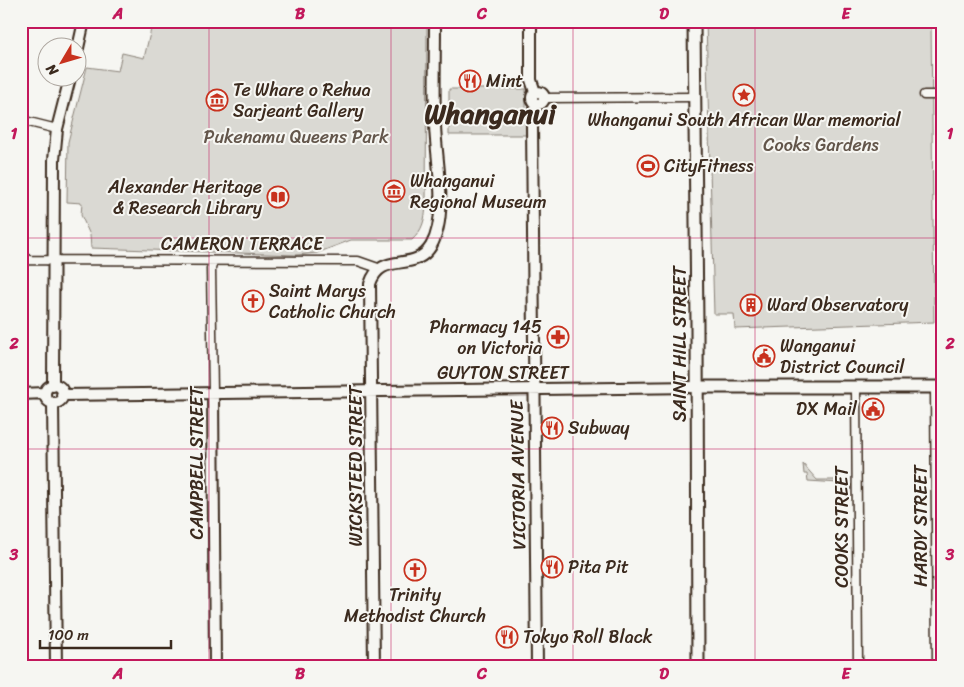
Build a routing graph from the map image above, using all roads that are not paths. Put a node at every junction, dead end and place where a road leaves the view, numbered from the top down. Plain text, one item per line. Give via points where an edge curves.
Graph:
1 (84, 21) edge
2 (435, 21) edge
3 (531, 21) edge
4 (694, 21) edge
5 (80, 38) edge
6 (67, 88) edge
7 (924, 95) dead end
8 (943, 95) edge
9 (694, 96) junction
10 (538, 98) junction
11 (21, 120) edge
12 (57, 129) junction
13 (21, 256) edge
14 (52, 260) junction
15 (213, 260) junction
16 (25, 261) edge
17 (378, 268) junction
18 (53, 386) junction
19 (697, 387) junction
20 (856, 387) junction
21 (939, 387) edge
22 (534, 390) junction
23 (372, 391) junction
24 (212, 393) junction
25 (21, 394) edge
26 (45, 394) junction
27 (62, 395) junction
28 (53, 403) junction
29 (56, 666) edge
30 (214, 666) edge
31 (374, 666) edge
32 (537, 666) edge
33 (698, 666) edge
34 (858, 666) edge
35 (937, 666) edge

1 - 5 street
2 - 17 street via 439,220 427,252 417,259
3 - 10 street, VICTORIA AVENUE via 532,80
4 - 9 main road, SAINT HILL STREET
6 - 12 street
7 - 8 street
9 - 10 street
9 - 19 main road, SAINT HILL STREET
10 - 22 street, VICTORIA AVENUE via 532,124
11 - 12 street
12 - 14 street
13 - 16 street
14 - 15 street, CAMERON TERRACE
14 - 16 street, CAMERON TERRACE
14 - 18 street
15 - 17 street, CAMERON TERRACE via 358,261
15 - 24 street, CAMPBELL STREET
17 - 23 street, WICKSTEED STREET via 370,284
18 - 26 street
18 - 27 street via 59,387
19 - 20 main road, GUYTON STREET
19 - 22 street, GUYTON STREET
19 - 33 main road, SAINT HILL STREET
20 - 21 main road, GUYTON STREET
20 - 34 street, COOKS STREET
21 - 35 street, HARDY STREET
22 - 23 street, GUYTON STREET
22 - 32 street, VICTORIA AVENUE
23 - 24 street, GUYTON STREET
23 - 31 street, WICKSTEED STREET
24 - 27 street, GUYTON STREET
24 - 30 street, CAMPBELL STREET
25 - 26 street
26 - 28 street via 46,399
27 - 28 street
28 - 29 street

